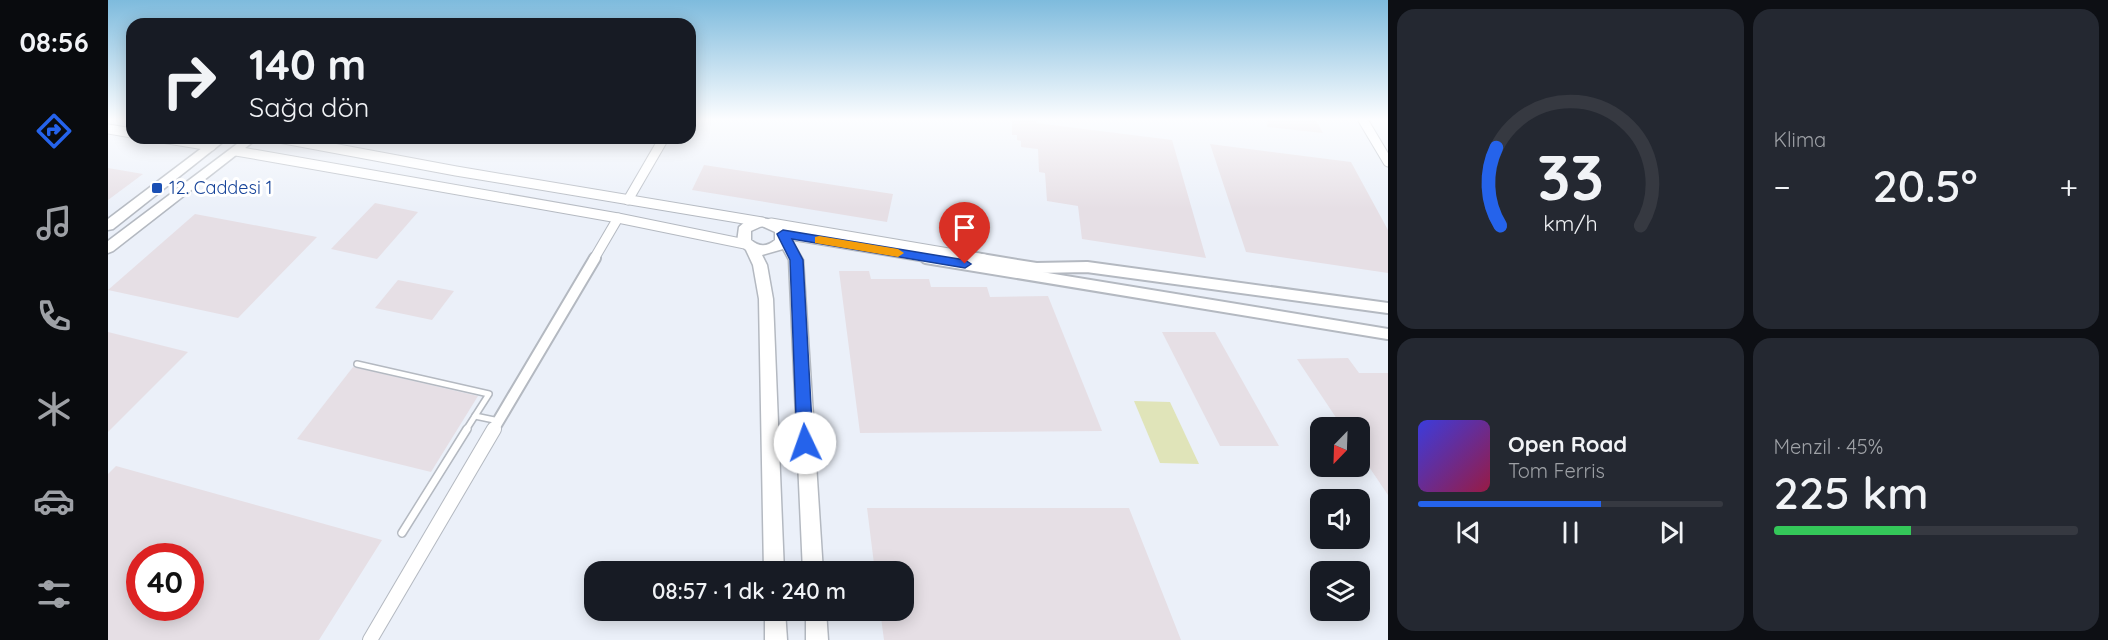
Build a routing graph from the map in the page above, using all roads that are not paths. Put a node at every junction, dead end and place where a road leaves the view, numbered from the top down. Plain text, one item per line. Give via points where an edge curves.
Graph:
1 (206, 150) edge
2 (346, 150) edge
3 (657, 150) edge
4 (236, 151) joint
5 (628, 200) junction
6 (618, 218) junction
7 (765, 222) junction
8 (108, 226) edge
9 (783, 236) junction
10 (749, 246) junction
11 (108, 248) edge
12 (1388, 308) edge
13 (1388, 334) edge
14 (357, 364) dead end
15 (475, 416) junction
16 (499, 421) junction
17 (402, 533) dead end
18 (774, 561) edge
19 (812, 561) edge
20 (775, 621) edge
21 (817, 621) edge
22 (370, 640) edge
23 (776, 640) edge
24 (818, 640) edge

1 - 8 street
2 - 5 street
3 - 5 street
4 - 6 street
4 - 11 street
5 - 7 street
6 - 10 street
6 - 16 street
7 - 9 street via 778,227
7 - 10 street via 751,224 744,230 742,238
7 - 12 street via 1036,268 1087,267
9 - 10 street via 779,245 770,250
9 - 13 street
9 - 19 street via 796,260
10 - 18 street via 760,265 766,299
14 - 15 lane via 489,394
15 - 16 lane
15 - 17 lane
16 - 22 street
20 - 23 street
21 - 24 street

